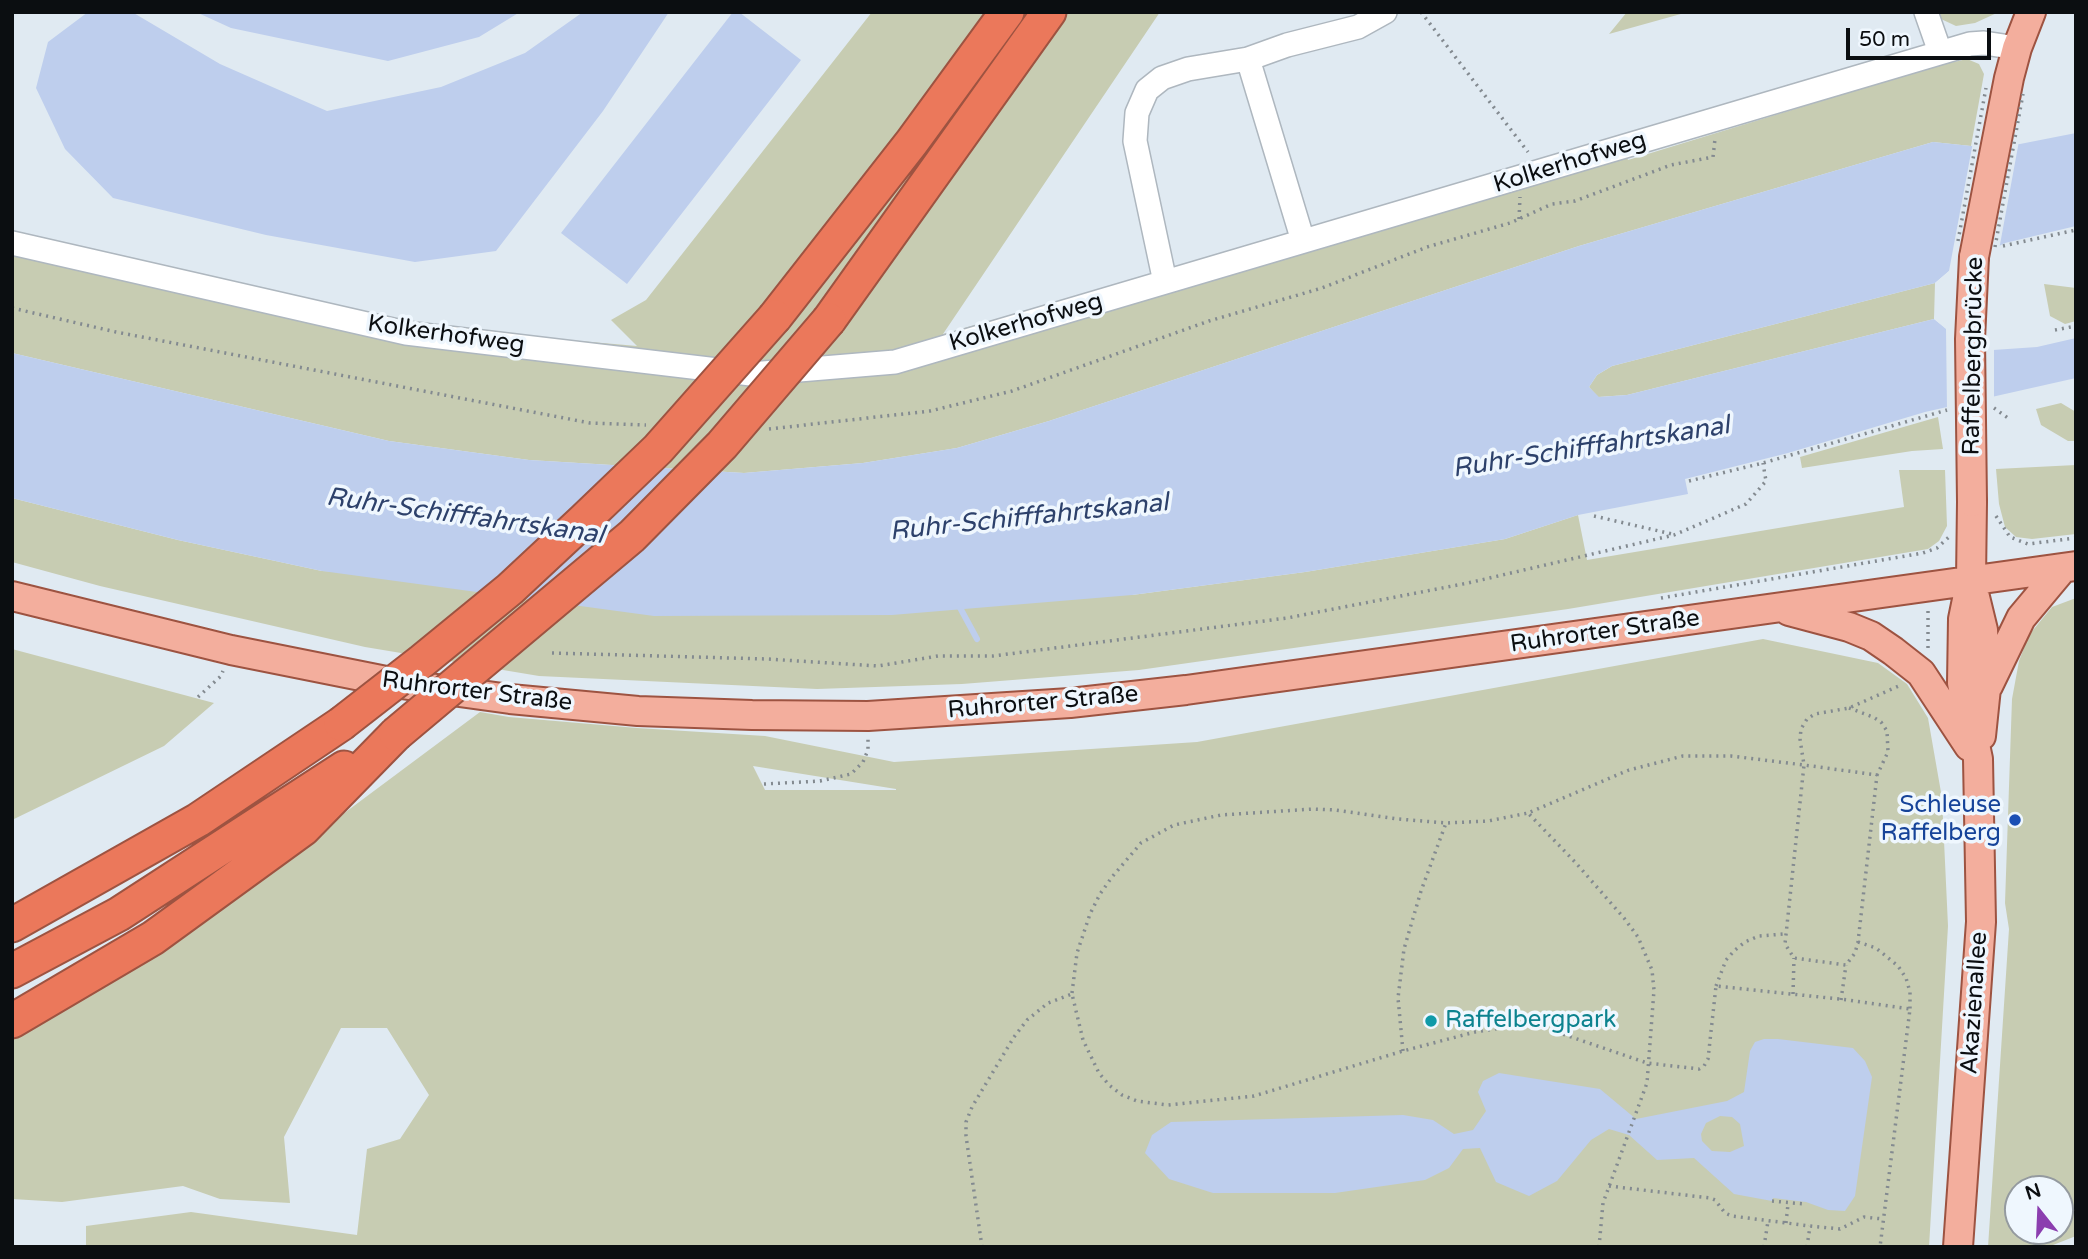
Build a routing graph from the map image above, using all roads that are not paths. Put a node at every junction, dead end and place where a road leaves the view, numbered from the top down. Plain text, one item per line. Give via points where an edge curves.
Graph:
1 (1007, 12) edge
2 (1049, 12) edge
3 (1385, 12) edge
4 (1926, 12) edge
5 (2031, 12) edge
6 (2017, 48) junction
7 (1940, 52) junction
8 (1248, 59) junction
9 (1303, 241) junction
10 (12, 243) edge
11 (1165, 282) junction
12 (2069, 567) edge
13 (1971, 580) junction
14 (12, 597) edge
15 (1773, 607) junction
16 (1986, 688) junction
17 (396, 734) junction
18 (1978, 760) junction
19 (12, 925) edge
20 (12, 971) edge
21 (12, 1021) edge
22 (1958, 1247) edge

1 - 19 highway, bridge via 775,317 658,449 584,520 481,613 341,724 198,820
2 - 17 highway, bridge via 829,320 722,445 632,536
3 - 8 street via 1359,27
4 - 7 street
5 - 6 main road, Raffelbergbrücke
6 - 7 street, Kolkerhofweg via 1984,43
6 - 13 main road, Raffelbergbrücke, bridge via 1974,257 1970,339 1983,507
7 - 9 street, Kolkerhofweg
8 - 9 street
8 - 11 street via 1161,78 1147,90 1137,113 1135,141
9 - 11 street, Kolkerhofweg
10 - 11 street, Kolkerhofweg via 406,333 751,374 894,362
12 - 13 main road, Ruhrorter Straße
12 - 16 main road via 2021,618
13 - 15 main road, Ruhrorter Straße
13 - 16 main road, Akazienallee via 1982,617
13 - 18 main road, Akazienallee via 1964,619 1962,683
14 - 15 main road, Ruhrorter Straße via 231,650 401,684 638,711 868,716 1070,703 1186,690
15 - 18 main road via 1871,636 1921,673
16 - 18 main road, Akazienallee
17 - 20 highway via 119,914
17 - 21 highway via 303,829 153,938
18 - 22 main road, Akazienallee via 1981,922

